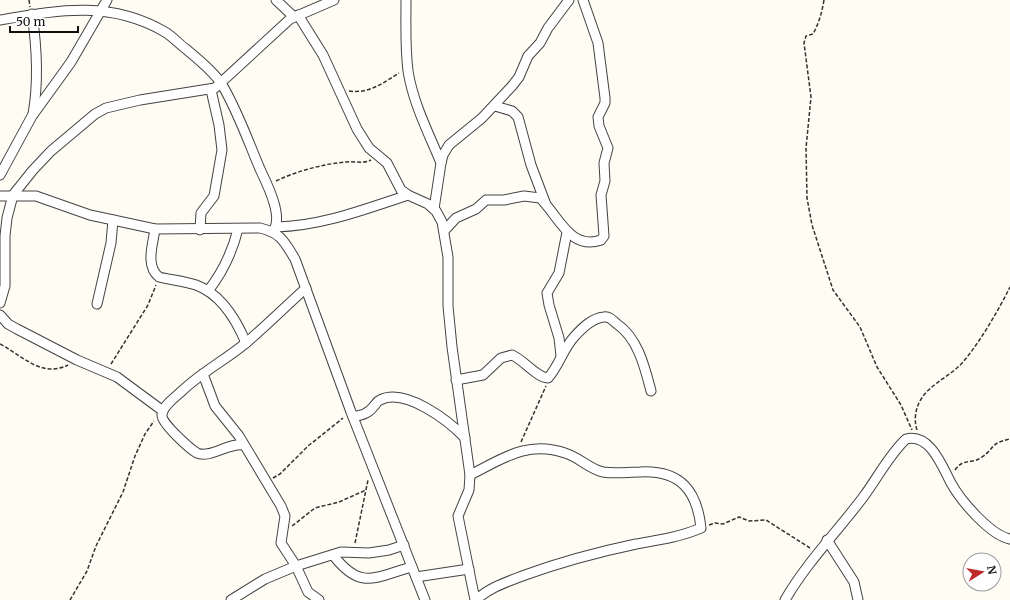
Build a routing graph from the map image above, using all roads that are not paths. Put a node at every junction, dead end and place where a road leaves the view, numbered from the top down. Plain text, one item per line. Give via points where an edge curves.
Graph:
1 (106, 0) edge
2 (276, 0) edge
3 (334, 0) edge
4 (406, 0) edge
5 (569, 0) edge
6 (583, 0) edge
7 (101, 8) junction
8 (32, 14) junction
9 (296, 16) junction
10 (0, 20) edge
11 (220, 83) junction
12 (212, 90) junction
13 (495, 106) junction
14 (32, 116) junction
15 (441, 163) junction
16 (0, 175) edge
17 (408, 195) junction
18 (0, 196) edge
19 (13, 196) junction
20 (545, 203) junction
21 (434, 209) junction
22 (113, 220) junction
23 (238, 229) junction
24 (275, 229) junction
25 (155, 230) junction
26 (200, 230) junction
27 (444, 232) junction
28 (567, 232) junction
29 (306, 288) junction
30 (208, 292) junction
31 (0, 303) edge
32 (97, 304) dead end
33 (0, 315) edge
34 (246, 342) junction
35 (561, 356) junction
36 (203, 374) junction
37 (456, 380) junction
38 (651, 391) dead end
39 (162, 413) junction
40 (352, 414) junction
41 (465, 438) junction
42 (244, 445) junction
43 (470, 475) junction
44 (1010, 539) edge
45 (827, 540) junction
46 (404, 546) junction
47 (333, 555) junction
48 (296, 566) junction
49 (412, 566) junction
50 (469, 569) junction
51 (416, 577) junction
52 (233, 600) edge
53 (319, 600) edge
54 (425, 600) edge
55 (476, 600) edge
56 (785, 600) edge
57 (858, 600) edge

1 - 7 street
2 - 9 street
3 - 9 street
4 - 15 street via 408,67 421,115
5 - 13 street via 540,43 528,56 516,81
6 - 28 street via 598,43 605,92 605,103 598,116 599,126 608,148 601,195 605,229 601,240 591,242 576,238
7 - 8 street
7 - 11 street via 139,18 165,32 195,57
7 - 14 street via 71,62
8 - 10 street
8 - 14 street via 38,75
9 - 11 street
9 - 17 street via 323,55 357,129 369,148 387,163 401,190
11 - 12 street
11 - 24 street via 268,186 277,216
12 - 19 street via 121,104 95,114 51,152
12 - 26 street via 222,150 214,196 201,213
13 - 15 street via 449,145
13 - 20 street via 512,111 518,117
14 - 16 street
15 - 21 street
17 - 21 street via 420,199
17 - 24 street via 324,221
18 - 19 street
19 - 22 street via 36,196 90,216
19 - 31 street via 5,236 6,286
20 - 27 street via 540,198 524,196 486,200 476,209 456,218
20 - 28 street
21 - 27 street via 442,222
22 - 25 street
22 - 32 street via 111,243
23 - 24 street
23 - 26 street
23 - 30 street via 229,260
24 - 29 street via 295,259
25 - 26 street
25 - 30 street via 151,267 154,273 159,277 196,285
27 - 37 street
28 - 35 street via 559,273 547,293
29 - 34 street
29 - 40 street
30 - 34 street via 229,310
33 - 39 street via 8,324 77,360 117,377
34 - 36 street
35 - 37 street via 548,378 512,355 501,358 483,375
35 - 38 street via 571,340 592,321 611,318 627,332 634,344 645,368
36 - 39 street via 185,388
36 - 42 street via 215,406 240,436
37 - 41 street
39 - 42 street via 167,425 197,452 209,453 234,444
40 - 41 street via 369,412 380,400 401,398 442,417
40 - 46 street
41 - 43 street
42 - 48 street via 281,506 284,516 281,543
43 - 50 street via 469,490 458,516
43 - 55 street via 525,449 558,451 573,456 598,471 655,472 679,481 692,494 701,528 682,535 548,566 496,586
44 - 45 street via 999,536 990,529 966,504 936,456 918,439 906,439
45 - 56 street
45 - 57 street via 854,582
46 - 47 street via 379,552
46 - 49 street
47 - 48 street
47 - 49 street via 346,571 362,579 370,579
48 - 52 street via 265,579
48 - 53 street via 308,592
49 - 51 street
50 - 51 street
50 - 55 street
51 - 54 street

